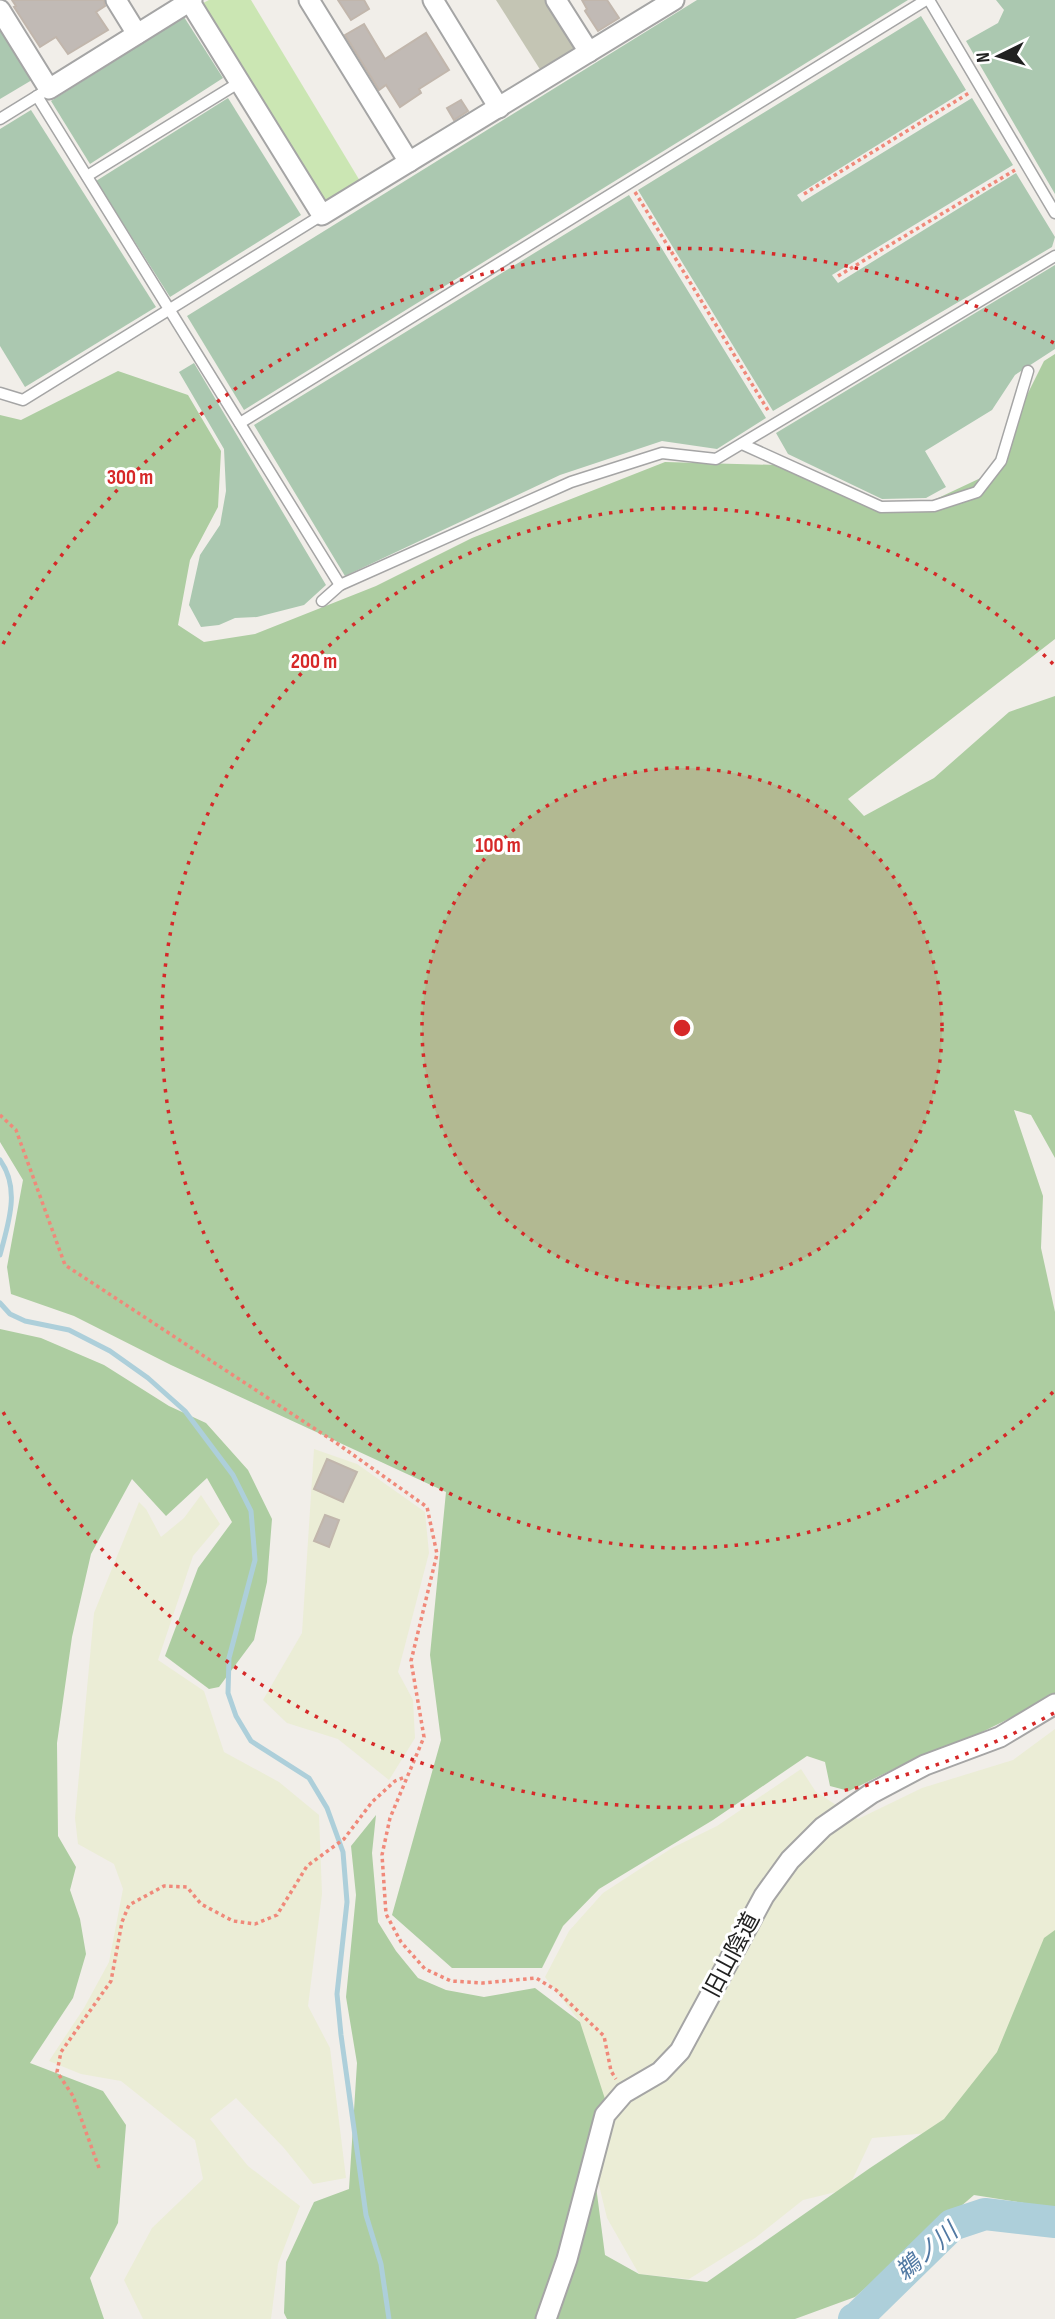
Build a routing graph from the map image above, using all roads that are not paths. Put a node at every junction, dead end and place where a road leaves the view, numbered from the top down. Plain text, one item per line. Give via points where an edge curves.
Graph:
1 (116, 0) edge
2 (309, 0) edge
3 (433, 0) edge
4 (556, 0) edge
5 (674, 0) edge
6 (927, 0) edge
7 (191, 1) edge
8 (0, 10) edge
9 (137, 34) junction
10 (589, 52) junction
11 (240, 82) junction
12 (43, 92) junction
13 (499, 108) junction
14 (0, 119) edge
15 (409, 162) junction
16 (87, 176) junction
17 (1055, 213) edge
18 (322, 215) junction
19 (1055, 256) edge
20 (169, 310) junction
21 (1028, 371) dead end
22 (0, 393) edge
23 (240, 423) junction
24 (742, 444) junction
25 (340, 585) junction
26 (322, 601) dead end
27 (1055, 1704) edge
28 (546, 2319) edge

1 - 9 street
2 - 15 street
3 - 13 street
4 - 10 street
5 - 10 street
6 - 17 lane
6 - 23 lane
7 - 9 street
7 - 11 street
8 - 12 street
9 - 12 street
10 - 13 street
11 - 16 lane
11 - 18 street
12 - 14 lane
12 - 16 lane
13 - 15 street
15 - 18 street
16 - 20 lane
18 - 20 lane
19 - 24 lane
20 - 22 lane via 23,400
20 - 23 lane
21 - 24 lane via 1001,461 977,492 934,506 881,507
23 - 25 lane
24 - 25 lane via 716,459 663,453 571,482
25 - 26 lane
27 - 28 street, 旧山陰道 via 1000,1737 925,1765 872,1793 823,1827 790,1860 764,1896 680,2051 660,2073 624,2093 605,2115 567,2259

